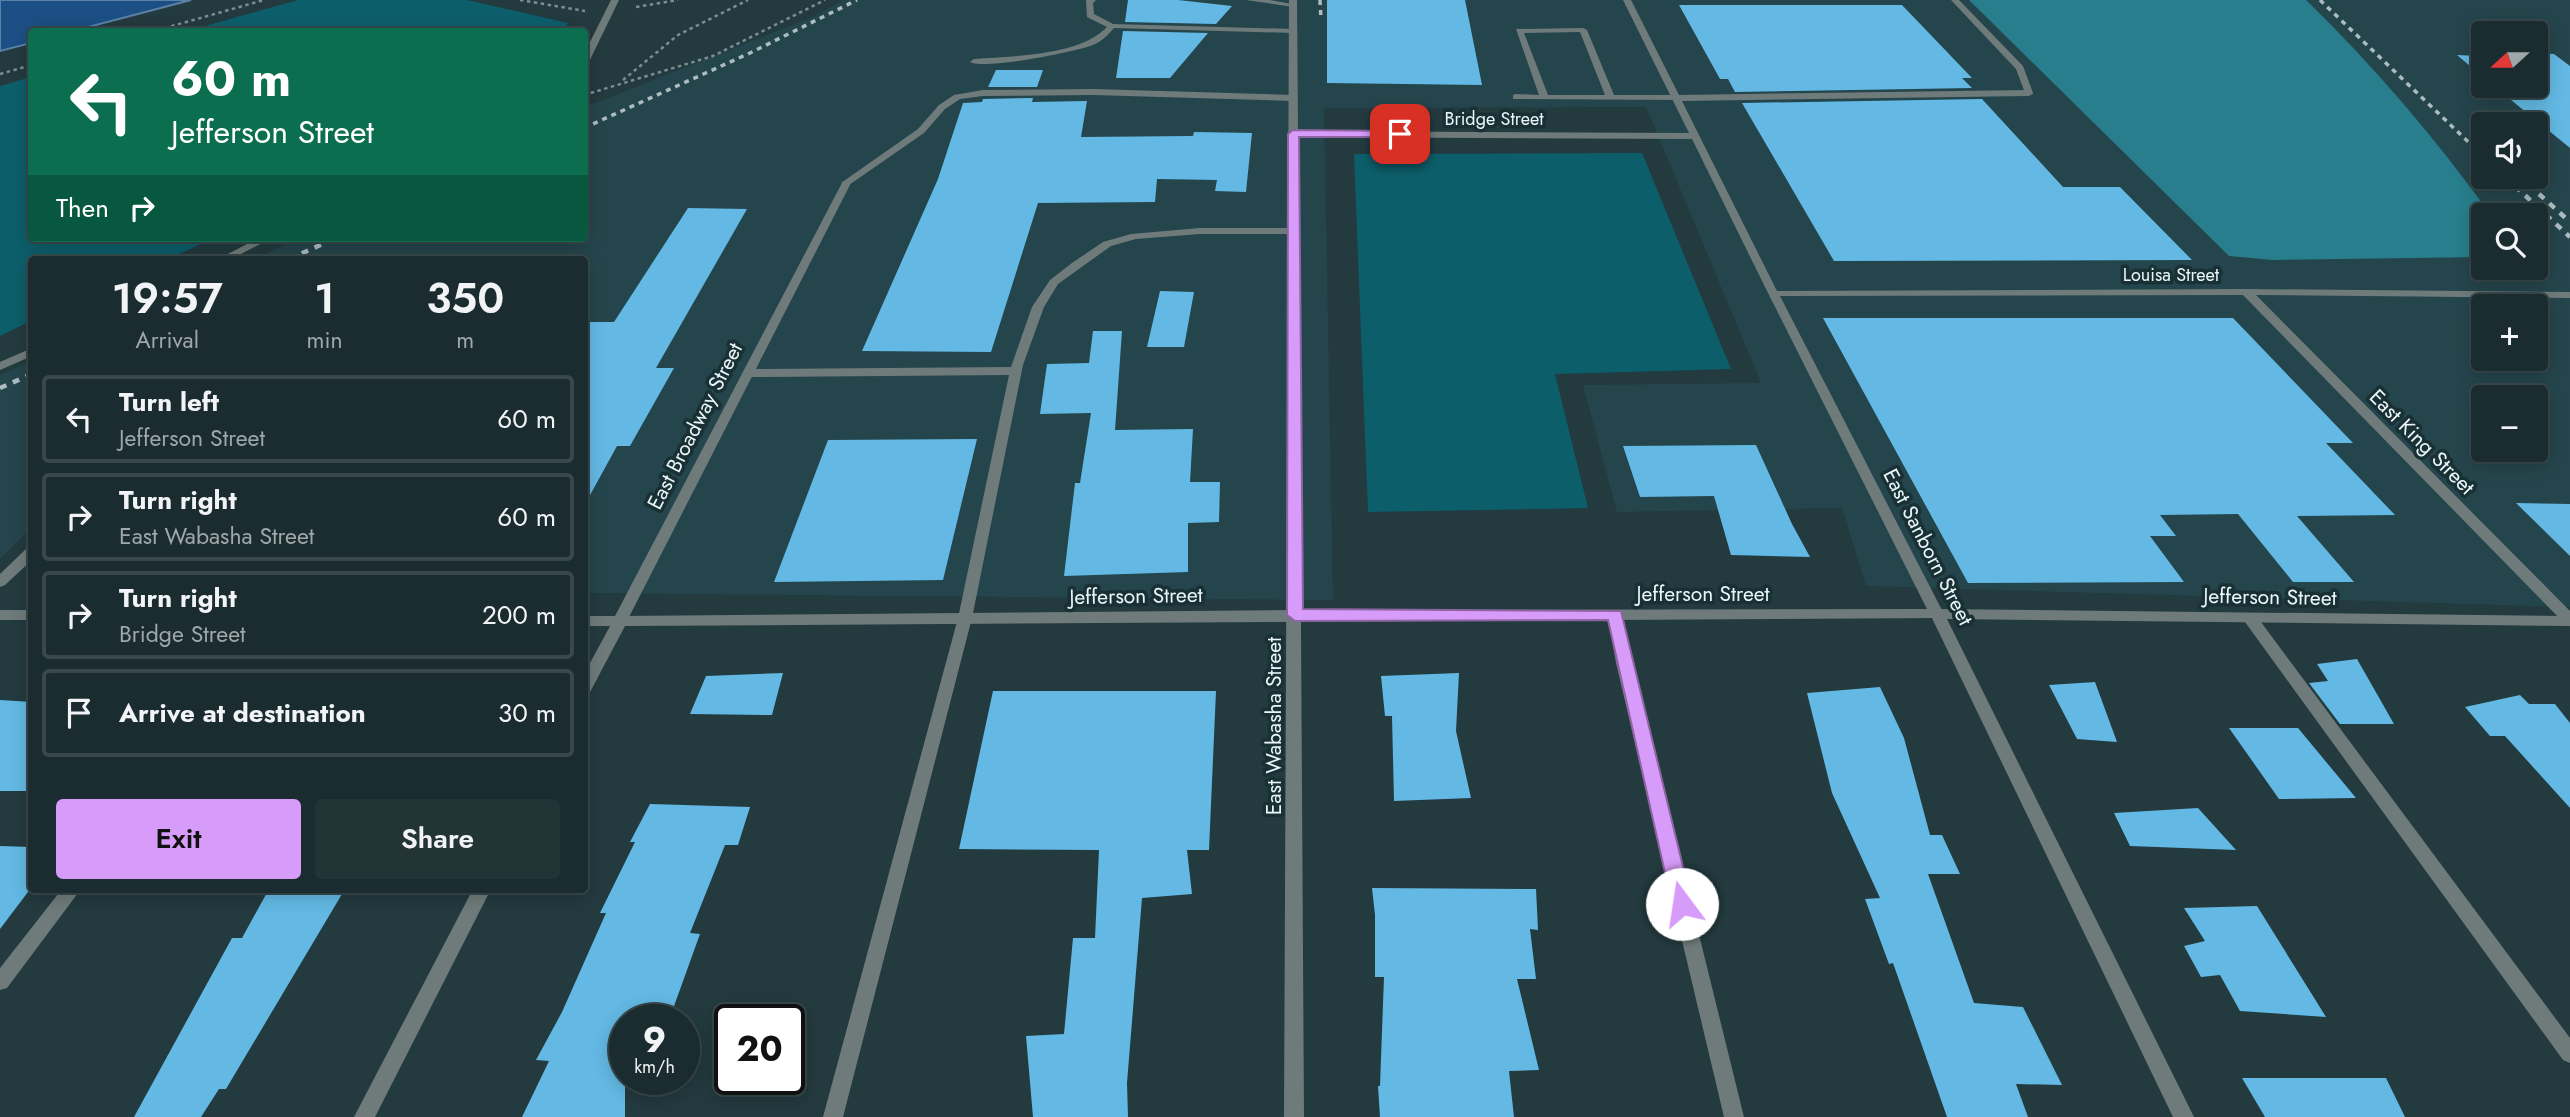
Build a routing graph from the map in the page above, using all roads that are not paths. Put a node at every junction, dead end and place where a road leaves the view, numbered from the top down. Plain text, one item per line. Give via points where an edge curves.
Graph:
1 (615, 0) edge
2 (1092, 0) edge
3 (1250, 0) edge
4 (1627, 0) edge
5 (1955, 0) edge
6 (1293, 3) edge
7 (1112, 26) junction
8 (1293, 31) junction
9 (588, 56) edge
10 (974, 62) dead end
11 (1293, 97) junction
12 (1516, 97) dead end
13 (1545, 98) junction
14 (1611, 98) junction
15 (1676, 98) junction
16 (1293, 134) junction
17 (1694, 136) junction
18 (1294, 231) junction
19 (259, 242) edge
20 (229, 256) edge
21 (2246, 292) junction
22 (1773, 293) junction
23 (2570, 295) edge
24 (28, 353) edge
25 (0, 366) edge
26 (1016, 372) junction
27 (748, 373) junction
28 (28, 555) edge
29 (0, 582) edge
30 (1937, 614) junction
31 (0, 615) edge
32 (28, 615) edge
33 (1295, 615) junction
34 (1615, 615) junction
35 (965, 618) junction
36 (2250, 618) junction
37 (2570, 620) edge
38 (588, 621) edge
39 (620, 621) junction
40 (588, 682) edge
41 (69, 893) edge
42 (480, 893) edge
43 (0, 982) edge
44 (2570, 1054) edge
45 (365, 1117) edge
46 (833, 1117) edge
47 (1294, 1117) edge
48 (1734, 1117) edge
49 (2184, 1117) edge

1 - 9 street
2 - 7 street via 1090,15
3 - 6 street
4 - 15 street, East Sanborn Street
5 - 15 street via 2020,68 2029,93
6 - 8 street, East Wabasha Street
7 - 8 street
7 - 10 street via 1099,40 1027,57
8 - 11 street, East Wabasha Street
11 - 16 street, East Wabasha Street
11 - 27 street, East Broadway Street via 1093,92 957,97 921,131 846,183
12 - 13 street
13 - 14 street
13 - 14 street via 1519,31 1583,30
14 - 15 street
15 - 17 street, East Sanborn Street
16 - 17 street, Bridge Street
16 - 18 street, East Wabasha Street
17 - 22 street, East Sanborn Street
18 - 26 street via 1200,231 1135,236 1107,244 1054,282 1038,307
18 - 33 street, East Wabasha Street
19 - 20 street
21 - 22 street, Louisa Street
21 - 23 street, Louisa Street
21 - 37 street, East King Street
22 - 30 street, East Sanborn Street
24 - 25 street
26 - 27 street
26 - 35 street
27 - 39 street, East Broadway Street
28 - 29 street
30 - 34 street, Jefferson Street
30 - 36 street, Jefferson Street
30 - 49 street, East Sanborn Street
31 - 32 street
33 - 34 street, Jefferson Street
33 - 35 street, Jefferson Street
33 - 47 street, East Wabasha Street
34 - 48 street
35 - 39 street, Jefferson Street
35 - 46 street
36 - 37 street, Jefferson Street
36 - 44 street
38 - 39 street, Jefferson Street
39 - 40 street, East Broadway Street
41 - 43 street
42 - 45 street

